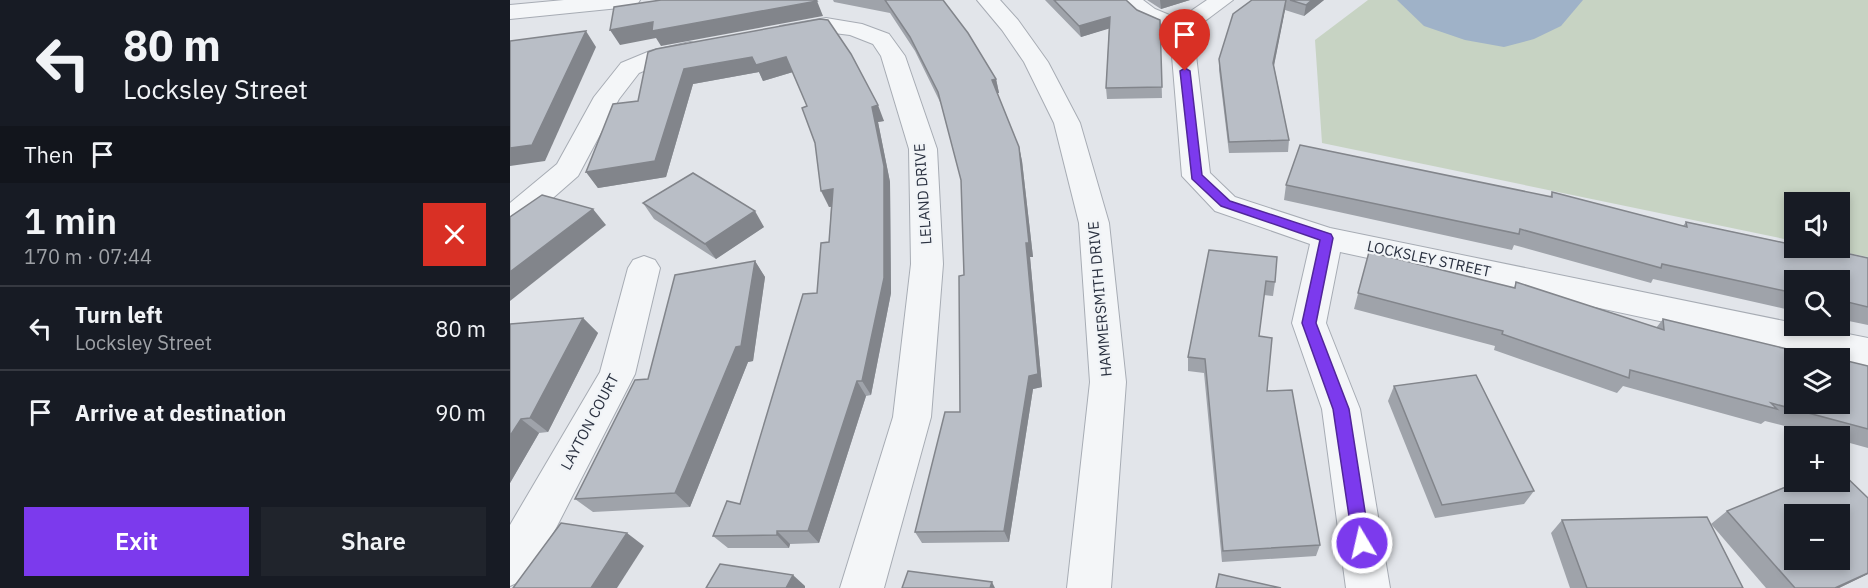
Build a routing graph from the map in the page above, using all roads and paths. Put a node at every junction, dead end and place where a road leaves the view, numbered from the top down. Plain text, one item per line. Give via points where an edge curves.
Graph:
1 (629, 0) edge
2 (988, 0) edge
3 (1130, 0) edge
4 (1222, 0) edge
5 (510, 12) edge
6 (1181, 28) junction
7 (756, 37) edge
8 (712, 45) edge
9 (510, 219) edge
10 (1327, 238) junction
11 (644, 268) dead end
12 (1868, 352) edge
13 (510, 564) edge
14 (862, 588) edge
15 (1089, 588) edge
16 (1368, 588) edge

1 - 5 street
2 - 15 street, HAMMERSMITH DRIVE via 1035,62 1067,123 1094,223 1108,382
3 - 6 street via 1148,14
4 - 6 street
6 - 10 street, LOCKSLEY STREET via 1196,176 1225,204
7 - 14 street, LELAND DRIVE via 826,25 854,29 881,39 893,56 923,149 927,264 912,417
8 - 9 street via 658,56 630,68 607,97 568,170
10 - 12 street, LOCKSLEY STREET
10 - 16 street via 1309,323 1341,409
11 - 13 street, LAYTON COURT via 617,374

